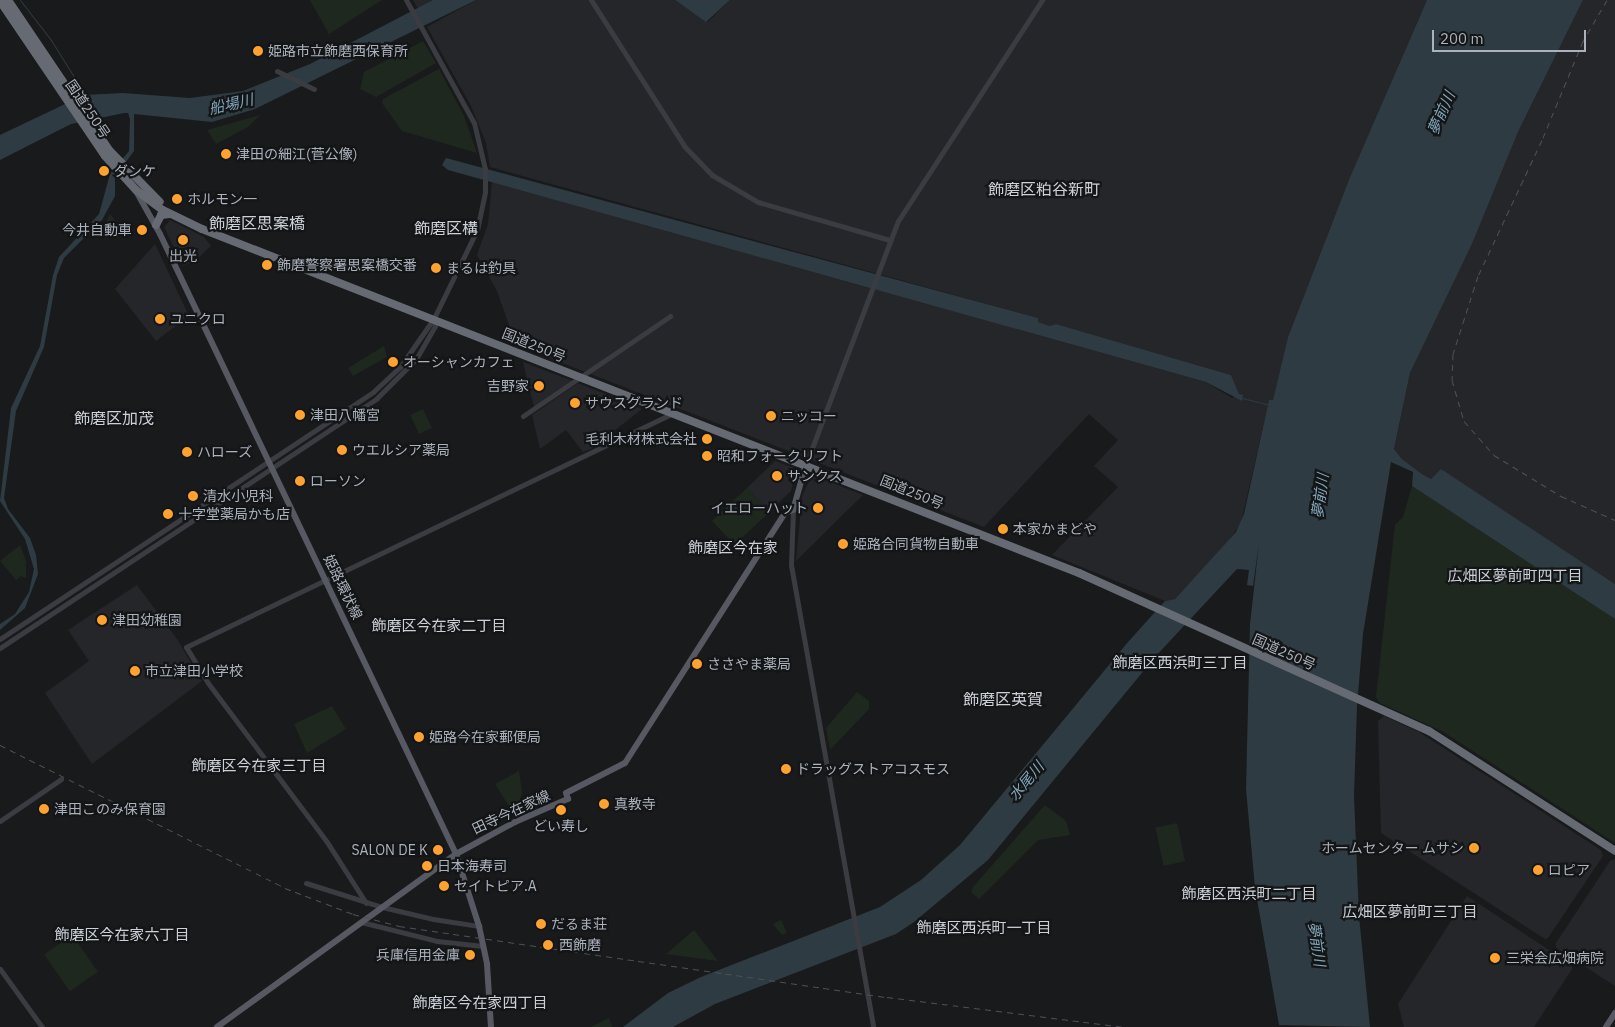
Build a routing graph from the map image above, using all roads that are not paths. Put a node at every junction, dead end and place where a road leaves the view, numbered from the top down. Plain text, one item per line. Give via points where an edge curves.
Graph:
1 (8, 0) edge
2 (406, 0) edge
3 (591, 0) edge
4 (1042, 0) edge
5 (0, 1) edge
6 (277, 71) dead end
7 (314, 89) dead end
8 (67, 94) junction
9 (138, 188) junction
10 (145, 197) junction
11 (172, 213) junction
12 (156, 225) junction
13 (890, 240) junction
14 (670, 316) dead end
15 (434, 318) junction
16 (582, 377) junction
17 (673, 412) junction
18 (523, 416) dead end
19 (269, 461) junction
20 (806, 464) junction
21 (272, 468) junction
22 (793, 510) junction
23 (325, 580) junction
24 (0, 639) edge
25 (0, 648) edge
26 (61, 779) dead end
27 (0, 821) edge
28 (1615, 851) edge
29 (456, 854) junction
30 (306, 883) dead end
31 (366, 903) junction
32 (382, 907) junction
33 (361, 922) junction
34 (479, 926) junction
35 (483, 946) junction
36 (0, 969) edge
37 (1615, 1013) edge
38 (42, 1027) edge
39 (217, 1027) edge
40 (490, 1027) edge
41 (873, 1027) edge
42 (1606, 1027) edge

1 - 8 highway, 国道250号
2 - 15 street via 474,123 484,169 481,216 471,245
3 - 13 street via 685,147 712,175 758,202
4 - 13 street via 898,221
5 - 8 highway, 国道250号
6 - 7 street
8 - 9 highway, 国道250号 via 112,159
9 - 10 highway, 国道250号
9 - 11 highway, 国道250号
9 - 12 main road, 姫路環状線
10 - 11 highway, 国道250号
10 - 12 main road, 姫路環状線
11 - 12 highway via 161,215
11 - 15 highway, 国道250号 via 202,229
12 - 19 main road, 姫路環状線
13 - 20 street
14 - 16 street
15 - 16 highway, 国道250号
15 - 19 street via 410,354 381,386
15 - 21 street via 435,326 416,358 393,384 362,409
16 - 17 highway, 国道250号
16 - 18 street
17 - 20 highway, 国道250号
17 - 23 street
19 - 21 main road, 姫路環状線
19 - 24 street
20 - 22 main road, 田寺今在家線
20 - 28 highway, 国道250号 via 1079,573 1429,731
21 - 23 main road, 姫路環状線
21 - 25 street
22 - 29 main road, 田寺今在家線 via 785,513 625,763 566,793 568,800 515,822
22 - 41 street via 793,574
23 - 29 main road, 姫路環状線
23 - 31 street via 186,647 208,684 327,842
26 - 27 street
29 - 32 main road, 田寺今在家線
29 - 34 main road, 姫路環状線
30 - 31 street
31 - 32 street
32 - 33 main road, 田寺今在家線
32 - 34 street via 433,920
33 - 35 street via 437,941
33 - 39 main road, 田寺今在家線
34 - 35 main road, 姫路環状線
35 - 40 main road, 姫路環状線
36 - 38 street
37 - 42 main road

